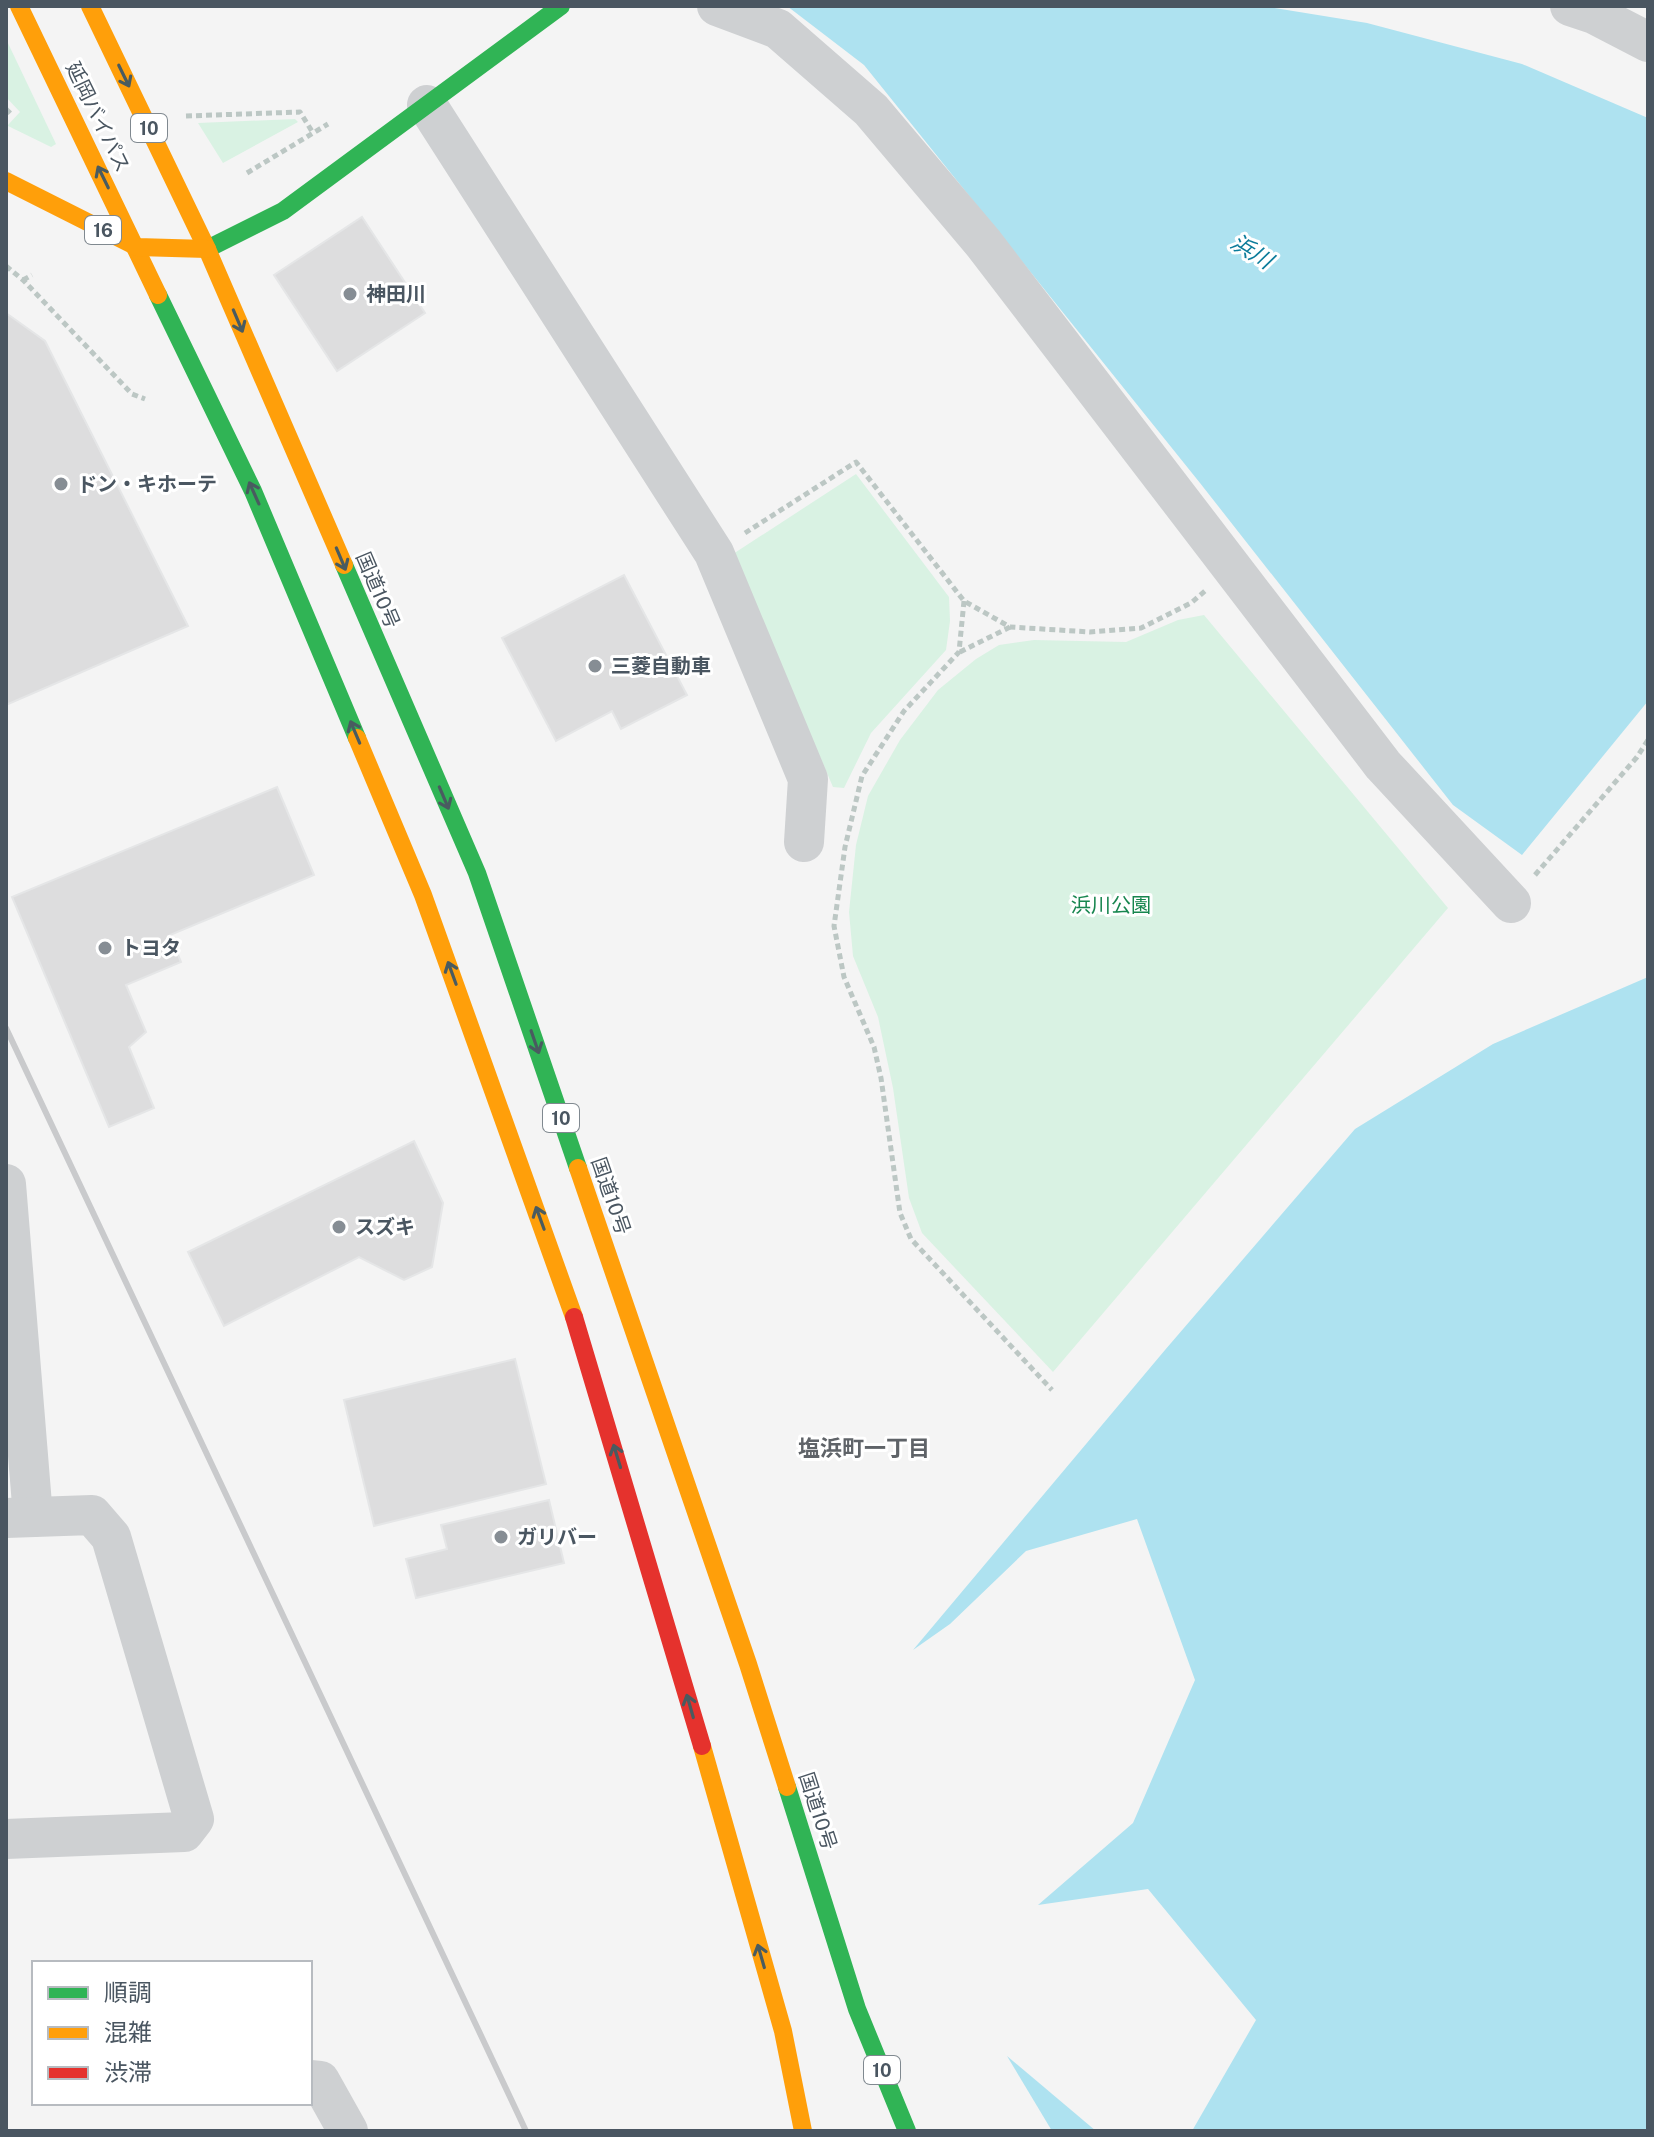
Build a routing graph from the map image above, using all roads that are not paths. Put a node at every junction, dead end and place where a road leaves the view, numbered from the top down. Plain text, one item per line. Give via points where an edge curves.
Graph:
1 (19, 6) edge
2 (90, 6) edge
3 (561, 6) edge
4 (717, 6) edge
5 (1570, 6) edge
6 (1648, 42) edge
7 (427, 105) junction
8 (6, 181) edge
9 (137, 247) junction
10 (207, 249) junction
11 (804, 842) dead end
12 (1511, 903) road end
13 (6, 1184) edge
14 (20, 1518) edge
15 (6, 1839) edge
16 (857, 2009) junction
17 (783, 2031) junction
18 (312, 2080) edge
19 (348, 2131) edge
20 (803, 2131) edge
21 (822, 2131) edge
22 (887, 2131) edge
23 (907, 2131) edge

9 -> 1 main road, 延岡バイパス
2 -> 10 main road, 延岡バイパス / 10
3 - 7 main road
4 - 12 street via 778,29 871,110 984,244 1383,765
5 - 6 street
7 - 10 main road via 283,211
7 - 11 street via 714,553 808,779
8 - 9 main road, 16
9 - 10 main road, 16
17 -> 9 main road via 566,1291 475,1037 423,895 260,506
10 -> 16 main road, 国道10号 / 10 via 477,873 743,1649
13 - 14 street
14 - 15 street via 92,1515 111,1537 194,1819 184,1832
16 - 22 main road, 10
16 - 23 main road, 国道10号 / 10
17 - 20 main road
17 - 21 main road
18 - 19 street via 320,2081

